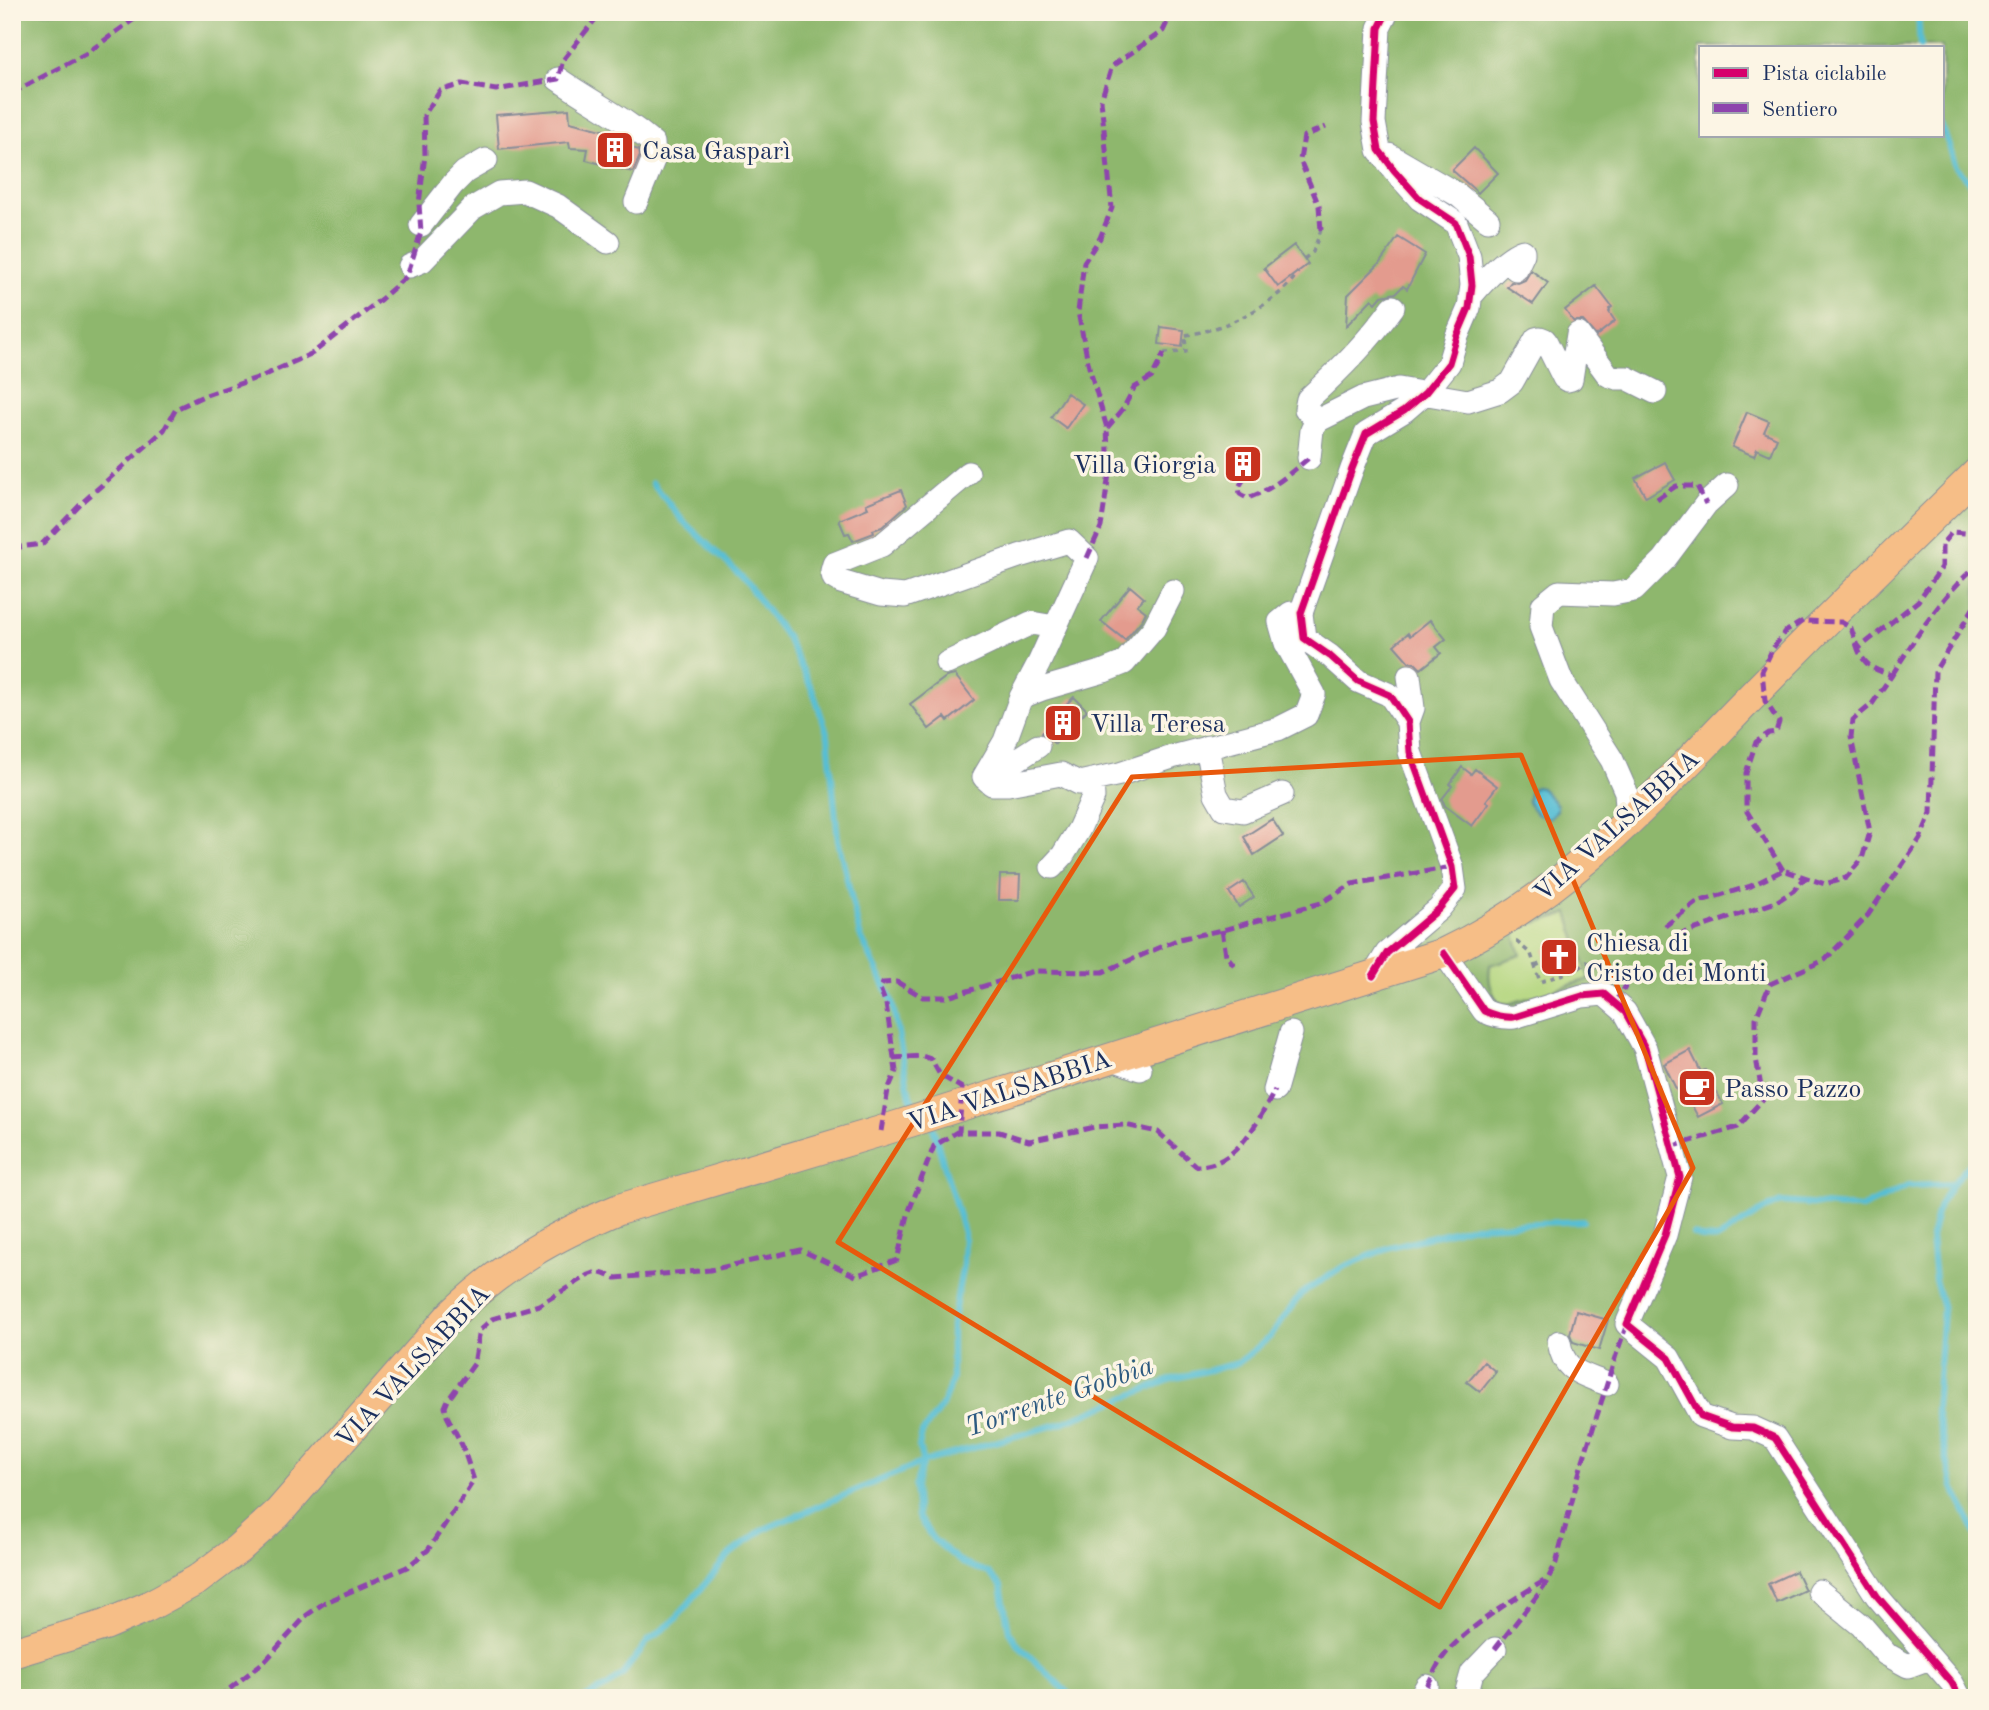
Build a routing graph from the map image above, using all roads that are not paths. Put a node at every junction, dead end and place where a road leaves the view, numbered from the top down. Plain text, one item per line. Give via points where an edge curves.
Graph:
1 (1387, 12) edge
2 (558, 79) dead end
3 (1380, 150) junction
4 (486, 160) dead end
5 (636, 202) dead end
6 (1488, 220) dead end
7 (421, 225) dead end
8 (608, 242) dead end
9 (410, 266) dead end
10 (1516, 269) dead end
11 (1471, 297) junction
12 (1393, 307) dead end
13 (1655, 392) dead end
14 (1425, 393) junction
15 (1317, 421) junction
16 (1309, 458) dead end
17 (968, 473) dead end
18 (1977, 473) edge
19 (1727, 485) dead end
20 (1172, 591) dead end
21 (1301, 614) junction
22 (1055, 627) junction
23 (947, 663) dead end
24 (1409, 676) dead end
25 (1021, 697) junction
26 (1408, 722) junction
27 (1038, 746) dead end
28 (1207, 747) junction
29 (990, 768) junction
30 (1092, 780) junction
31 (1282, 794) dead end
32 (1631, 820) junction
33 (1052, 867) dead end
34 (1444, 953) junction
35 (1373, 976) junction
36 (1291, 1033) dead end
37 (1110, 1058) junction
38 (1140, 1069) dead end
39 (1275, 1090) dead end
40 (1559, 1342) dead end
41 (1606, 1384) dead end
42 (1819, 1591) dead end
43 (1495, 1649) dead end
44 (12, 1653) edge
45 (1930, 1658) junction
46 (1465, 1698) edge
47 (1960, 1698) edge

1 - 3 street via 1379,28 1374,122
2 - 5 street via 653,143 654,158
3 - 6 street via 1458,195
3 - 11 street via 1420,199 1456,223 1469,256
4 - 7 street via 453,184
8 - 9 street via 558,206 525,191 499,193 473,208 422,261
10 - 11 street via 1523,251
11 - 14 street via 1449,363
12 - 15 street via 1375,332 1308,399 1307,409
13 - 14 street via 1627,378 1608,375 1578,334 1571,379 1564,378 1540,338 1512,382 1500,391 1468,401
14 - 15 street via 1399,389 1363,398
14 - 21 street via 1366,435
15 - 16 street
17 - 22 street via 882,545 834,564 834,578 881,594 905,596 1069,541 1087,558
18 - 32 main road, VIA VALSABBIA
19 - 32 street via 1634,590 1559,592 1543,605 1541,627 1561,680 1612,760 1626,792
20 - 25 street via 1154,628 1124,663
21 - 26 street via 1304,638 1358,681 1390,695
21 - 28 street via 1291,613 1280,622 1286,643 1314,694 1306,715 1278,729
22 - 23 street via 1031,623
22 - 25 street
24 - 26 street via 1413,708
25 - 29 street
26 - 35 street via 1410,752 1452,867 1455,889 1439,909 1387,953
27 - 29 street
28 - 30 street
28 - 31 street via 1216,794 1224,808 1243,811
29 - 30 street via 985,777 992,784 1061,774 1079,783
30 - 33 street via 1093,797 1079,829
32 - 34 main road, VIA VALSABBIA via 1526,907
34 - 35 main road, VIA VALSABBIA
34 - 45 street via 1462,993 1484,1011 1504,1018 1604,994 1625,1013 1645,1048 1680,1177 1665,1235 1627,1324 1669,1358 1701,1416 1775,1438 1877,1596
35 - 37 main road, VIA VALSABBIA
36 - 39 street
37 - 38 street
37 - 44 main road, VIA VALSABBIA via 619,1209 543,1244 499,1273 450,1316 278,1513 238,1549 197,1580 147,1607
40 - 41 street via 1570,1368
42 - 45 street via 1861,1625 1886,1654 1908,1666
43 - 46 street via 1472,1673
45 - 47 street

